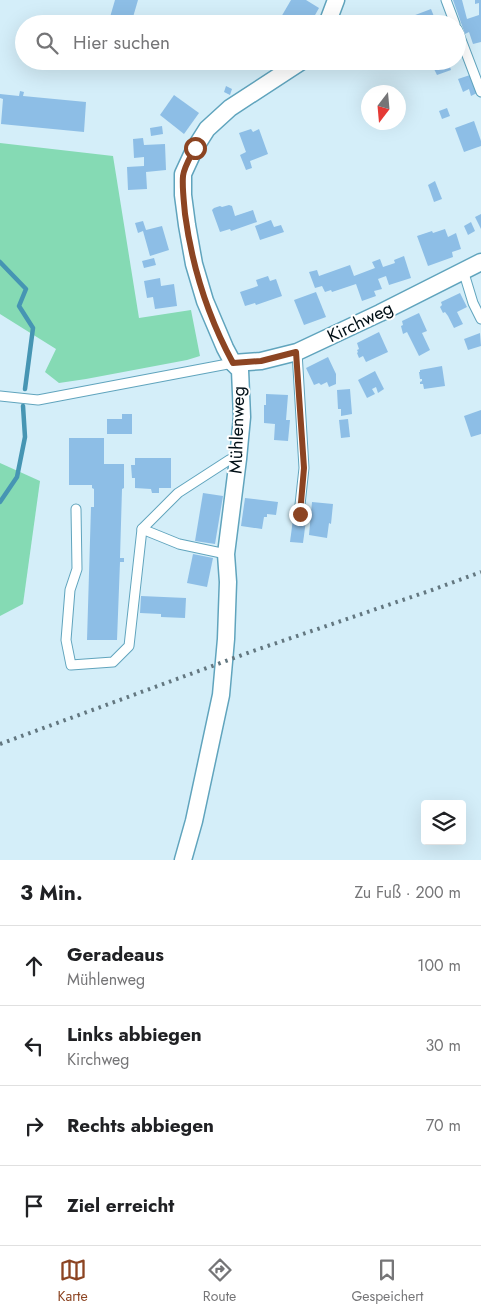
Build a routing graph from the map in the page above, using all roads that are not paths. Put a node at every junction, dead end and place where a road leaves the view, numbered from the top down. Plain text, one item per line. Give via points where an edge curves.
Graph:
1 (336, 0) edge
2 (446, 0) edge
3 (330, 15) edge
4 (452, 15) edge
5 (466, 53) edge
6 (288, 70) edge
7 (481, 92) edge
8 (481, 262) edge
9 (463, 270) junction
10 (481, 320) edge
11 (296, 352) junction
12 (233, 363) junction
13 (0, 396) edge
14 (238, 458) junction
15 (76, 510) dead end
16 (300, 514) dead end
17 (142, 529) junction
18 (226, 554) junction
19 (183, 860) edge

1 - 3 street
2 - 4 lane
5 - 7 lane
6 - 12 street, Mühlenweg via 230,108 207,129 183,174 183,195 194,264 205,302
8 - 9 street, Kirchweg
9 - 10 lane
9 - 11 street, Kirchweg
11 - 12 street, Kirchweg via 261,361
11 - 16 lane via 304,468
12 - 13 lane via 38,400
12 - 14 street, Mühlenweg via 240,370 242,417
14 - 17 lane via 229,460 178,493
14 - 18 street, Mühlenweg
15 - 17 lane via 77,570 70,590 66,640 71,665 113,662 129,646
17 - 18 lane via 179,544
18 - 19 street, Mühlenweg via 226,639 221,695

